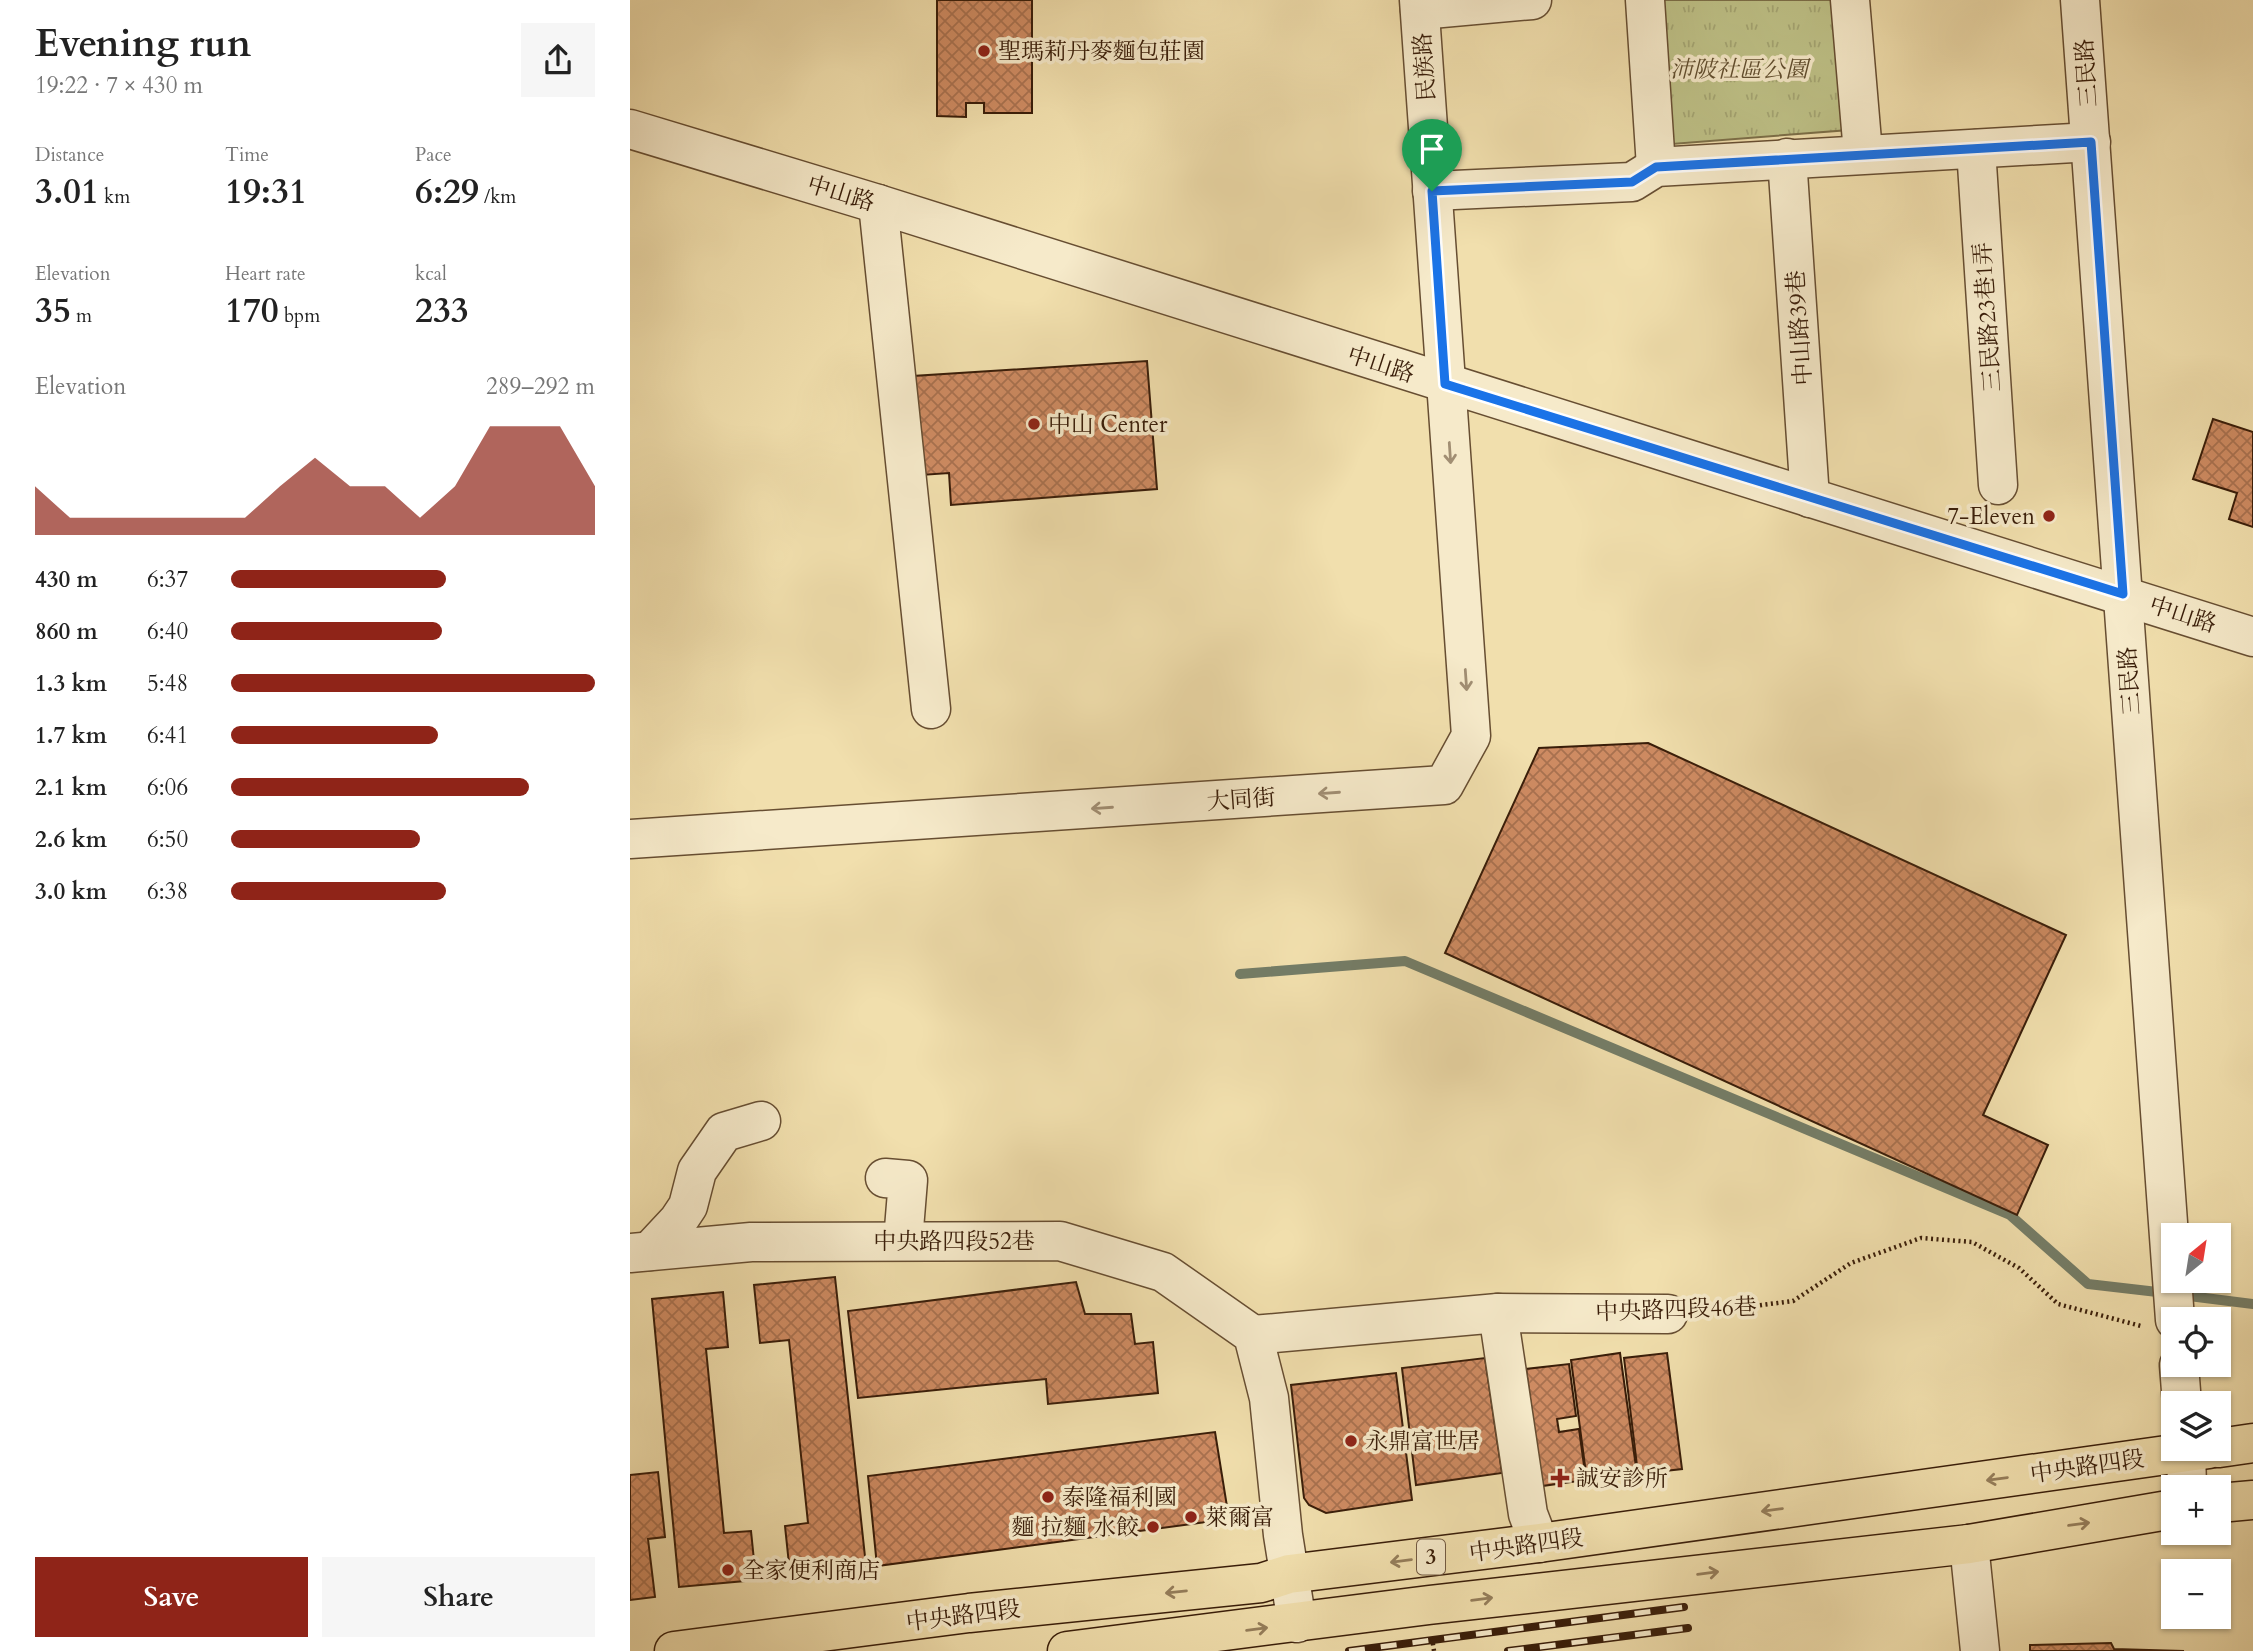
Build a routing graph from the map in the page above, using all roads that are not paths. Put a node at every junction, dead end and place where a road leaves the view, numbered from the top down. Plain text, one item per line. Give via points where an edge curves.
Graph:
1 (1532, 0) edge
2 (1645, 0) edge
3 (1850, 0) edge
4 (2080, 0) edge
5 (1420, 5) edge
6 (630, 129) edge
7 (2091, 142) junction
8 (1976, 149) junction
9 (1863, 153) junction
10 (1787, 158) junction
11 (1656, 167) junction
12 (1432, 191) junction
13 (878, 204) junction
14 (1445, 384) junction
15 (1998, 485) dead end
16 (1811, 498) junction
17 (2123, 594) junction
18 (2253, 637) edge
19 (930, 709) dead end
20 (630, 839) edge
21 (761, 1121) dead end
22 (885, 1178) dead end
23 (903, 1241) junction
24 (640, 1252) edge
25 (2163, 1307) edge
26 (1498, 1313) junction
27 (1668, 1314) road end
28 (1253, 1335) junction
29 (2253, 1443) edge
30 (2231, 1449) edge
31 (2167, 1461) edge
32 (2253, 1500) edge
33 (2231, 1502) edge
34 (2161, 1511) edge
35 (1539, 1543) junction
36 (1969, 1544) junction
37 (1289, 1574) junction
38 (1297, 1623) junction
39 (674, 1651) edge
40 (1067, 1651) edge
41 (1980, 1651) edge

1 - 5 street
2 - 11 street
3 - 9 street
4 - 7 street, 三民路
5 - 12 street, 民族路
6 - 13 street, 中山路
7 - 8 street
7 - 17 street, 三民路
8 - 9 street
8 - 15 street, 三民路23巷1弄
9 - 10 street
10 - 11 street
10 - 16 street, 中山路39巷
11 - 12 street via 1632,182
12 - 14 street, 民族路
13 - 14 street, 中山路
13 - 19 street
14 - 16 street, 中山路
14 -> 20 street, 大同街 via 1471,736 1444,785
16 - 17 street, 中山路
17 - 18 street, 中山路
17 - 25 street, 三民路
21 - 24 street via 724,1132 697,1171 688,1206 678,1221
22 - 23 street via 908,1180
23 - 24 street, 中央路四段52巷 via 751,1242
23 - 28 street, 中央路四段52巷 via 1060,1241 1163,1272
26 - 27 street, 中央路四段46巷
26 - 28 street
26 - 35 street via 1528,1514
28 - 37 street via 1269,1398
29 - 30 main road, 中央路四段 / 3
31 -> 35 main road, 中央路四段 / 3
32 - 33 main road
36 -> 34 main road, 中央路四段 / 3
35 -> 37 main road, 中央路四段 / 3
38 -> 36 main road, 中央路四段 / 3
36 - 41 street
37 - 38 street
37 -> 39 main road, 中央路四段 / 3 via 1261,1583 969,1613
40 -> 38 main road, 中央路四段 / 3

